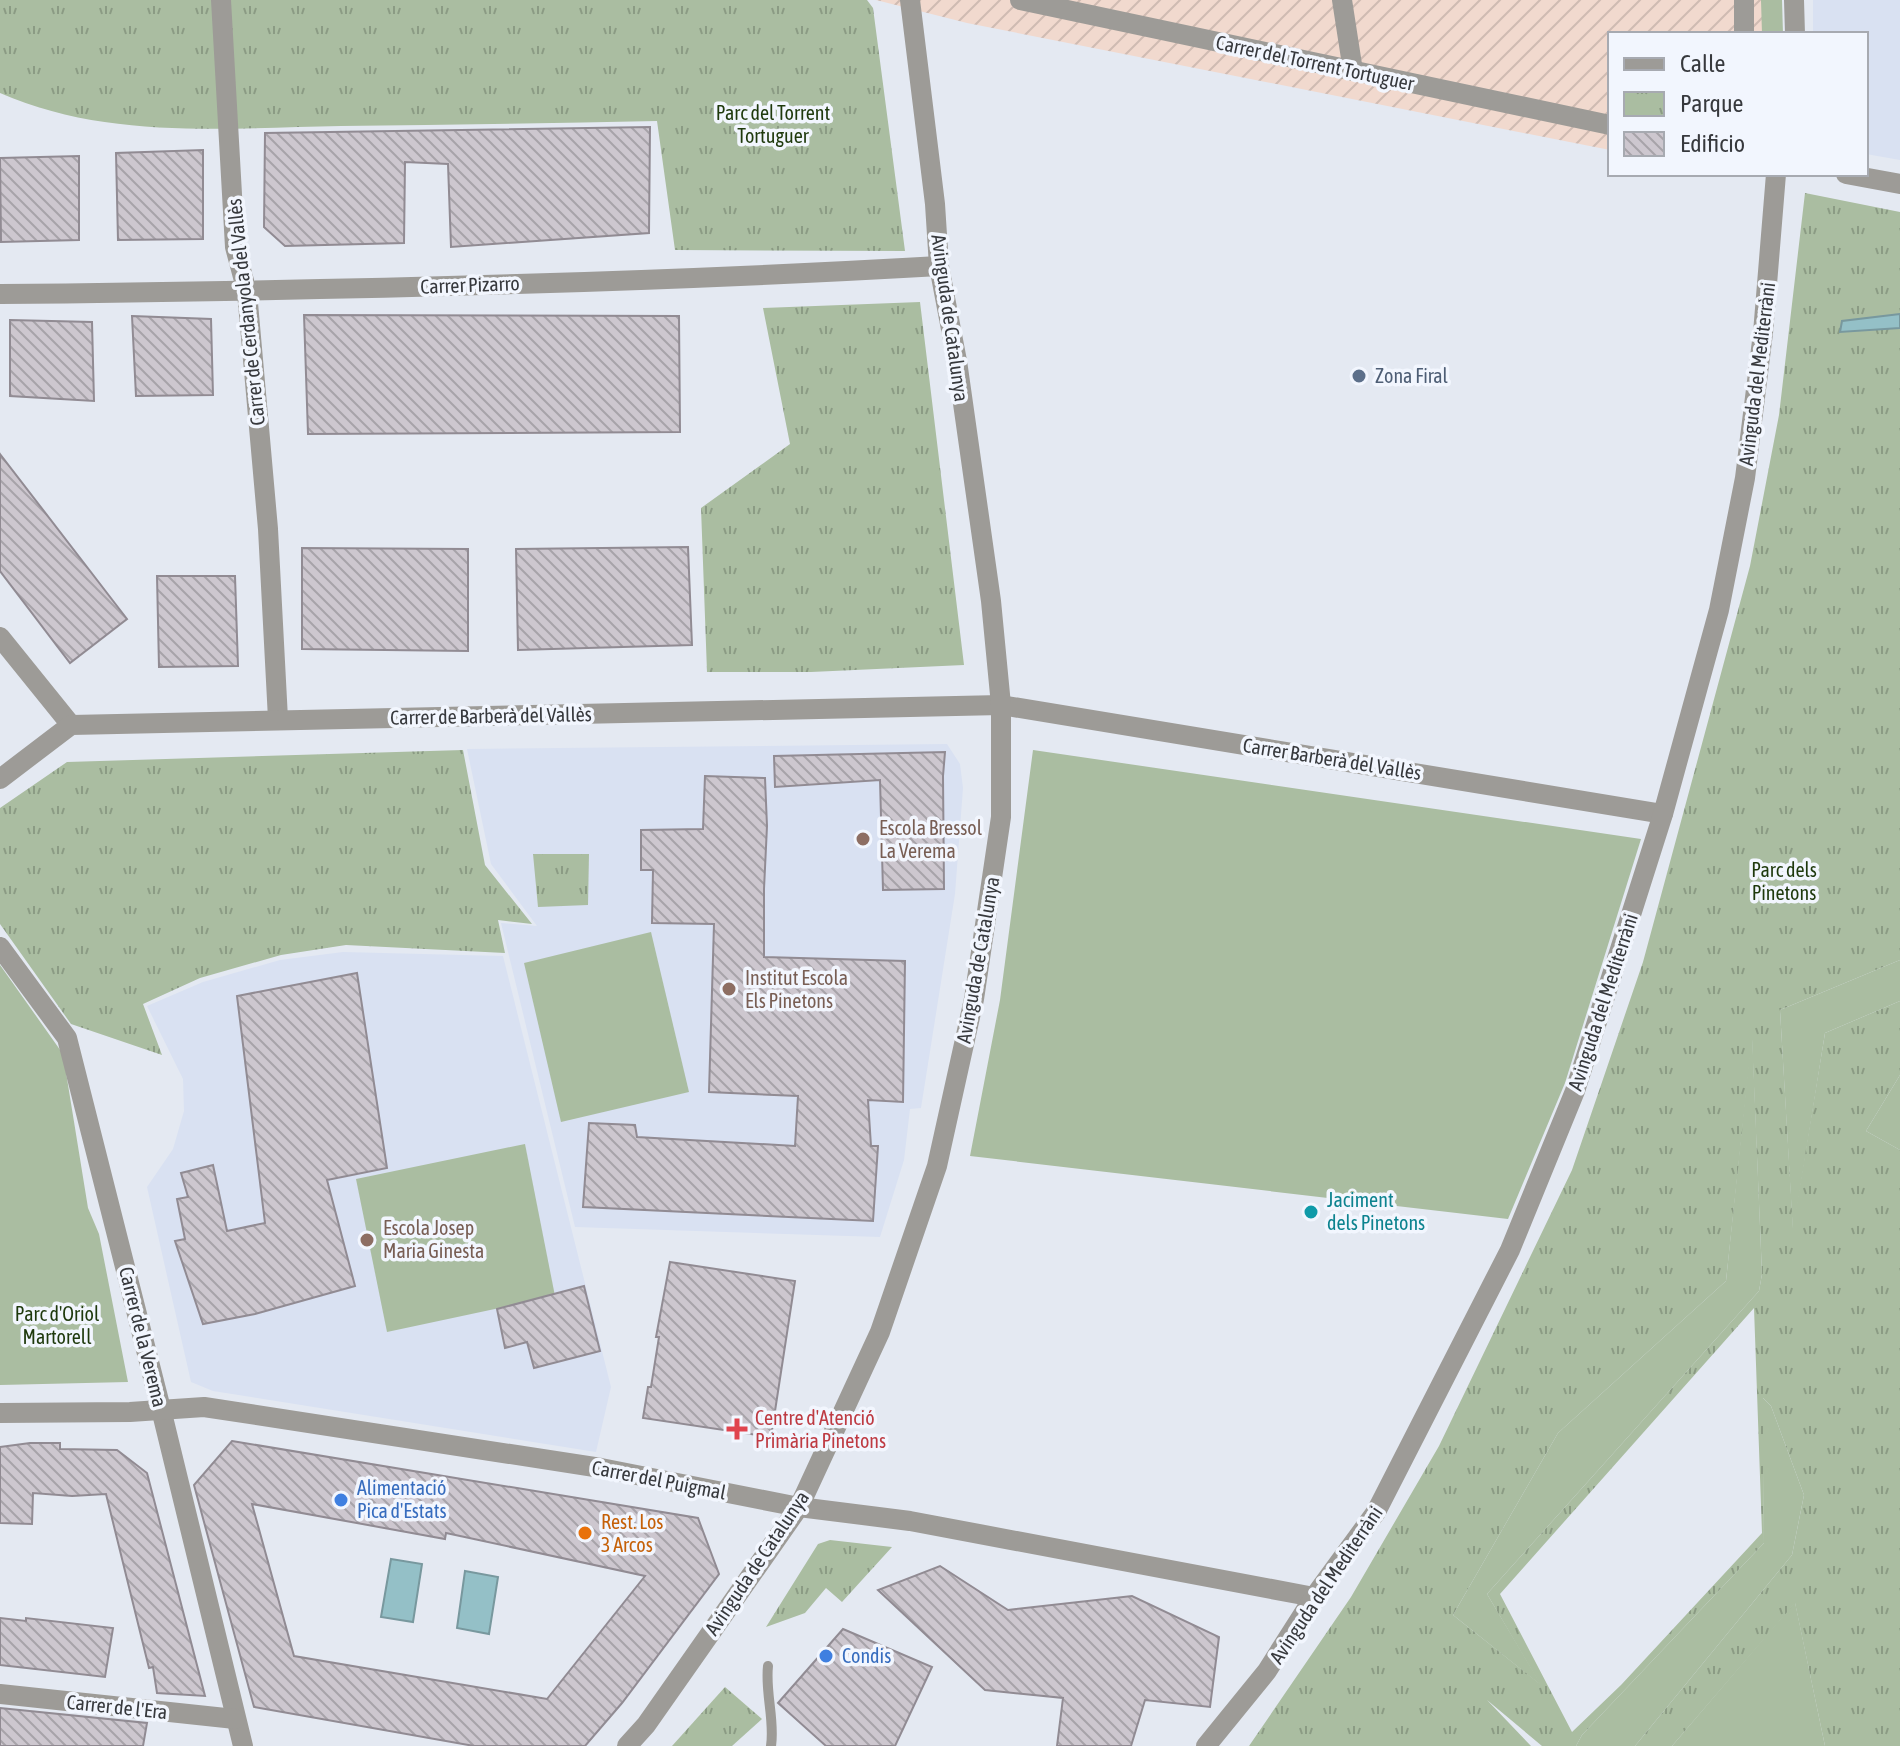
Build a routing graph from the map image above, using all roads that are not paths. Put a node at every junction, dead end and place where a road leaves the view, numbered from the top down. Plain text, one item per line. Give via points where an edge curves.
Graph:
1 (221, 0) edge
2 (910, 0) edge
3 (1020, 0) edge
4 (1342, 0) edge
5 (1744, 0) edge
6 (1794, 0) edge
7 (1744, 32) edge
8 (1795, 32) edge
9 (1353, 71) junction
10 (1608, 125) edge
11 (1776, 176) edge
12 (1857, 176) edge
13 (1900, 184) edge
14 (939, 266) junction
15 (247, 292) junction
16 (0, 294) edge
17 (0, 637) edge
18 (1001, 705) junction
19 (278, 719) junction
20 (71, 725) junction
21 (0, 779) edge
22 (1663, 814) junction
23 (0, 947) edge
24 (161, 1409) junction
25 (0, 1413) edge
26 (799, 1507) junction
27 (1314, 1597) junction
28 (768, 1666) dead end
29 (0, 1694) edge
30 (235, 1719) junction
31 (243, 1746) edge
32 (627, 1746) edge
33 (771, 1746) edge
34 (1206, 1746) edge

1 - 15 street, Carrer de Cerdanyola del Vallès via 235,247
2 - 14 street, Avinguda de Catalunya
3 - 9 street, Carrer del Torrent Tortuguer
4 - 9 street
5 - 7 street
6 - 8 street
9 - 10 street, Carrer del Torrent Tortuguer
11 - 22 street, Avinguda del Mediterràni via 1745,478 1719,610
12 - 13 street
14 - 15 street, Carrer Pizarro
14 - 18 street, Avinguda de Catalunya via 991,601
15 - 16 street, Carrer Pizarro
15 - 19 street, Carrer de Cerdanyola del Vallès
17 - 20 street
18 - 19 street, Carrer de Barberà del Vallès
18 - 22 street, Carrer Barberà del Vallès
18 - 26 street, Avinguda de Catalunya via 1001,817 974,999 937,1166 880,1332
19 - 20 street, Carrer de Barberà del Vallès
20 - 21 street
22 - 27 street, Avinguda del Mediterràni via 1575,1091 1510,1250 1376,1512
23 - 24 street, Carrer de la Verema via 67,1038
24 - 25 street, Carrer del Puigmal
24 - 26 street, Carrer del Puigmal via 204,1407 602,1468
24 - 30 street, Carrer de la Verema
26 - 27 street, Carrer del Puigmal via 910,1521
26 - 32 street, Avinguda de Catalunya
27 - 34 street, Avinguda del Mediterràni via 1267,1671
28 - 33 lane
29 - 30 street, Carrer de l'Era
30 - 31 street, Carrer de la Verema

